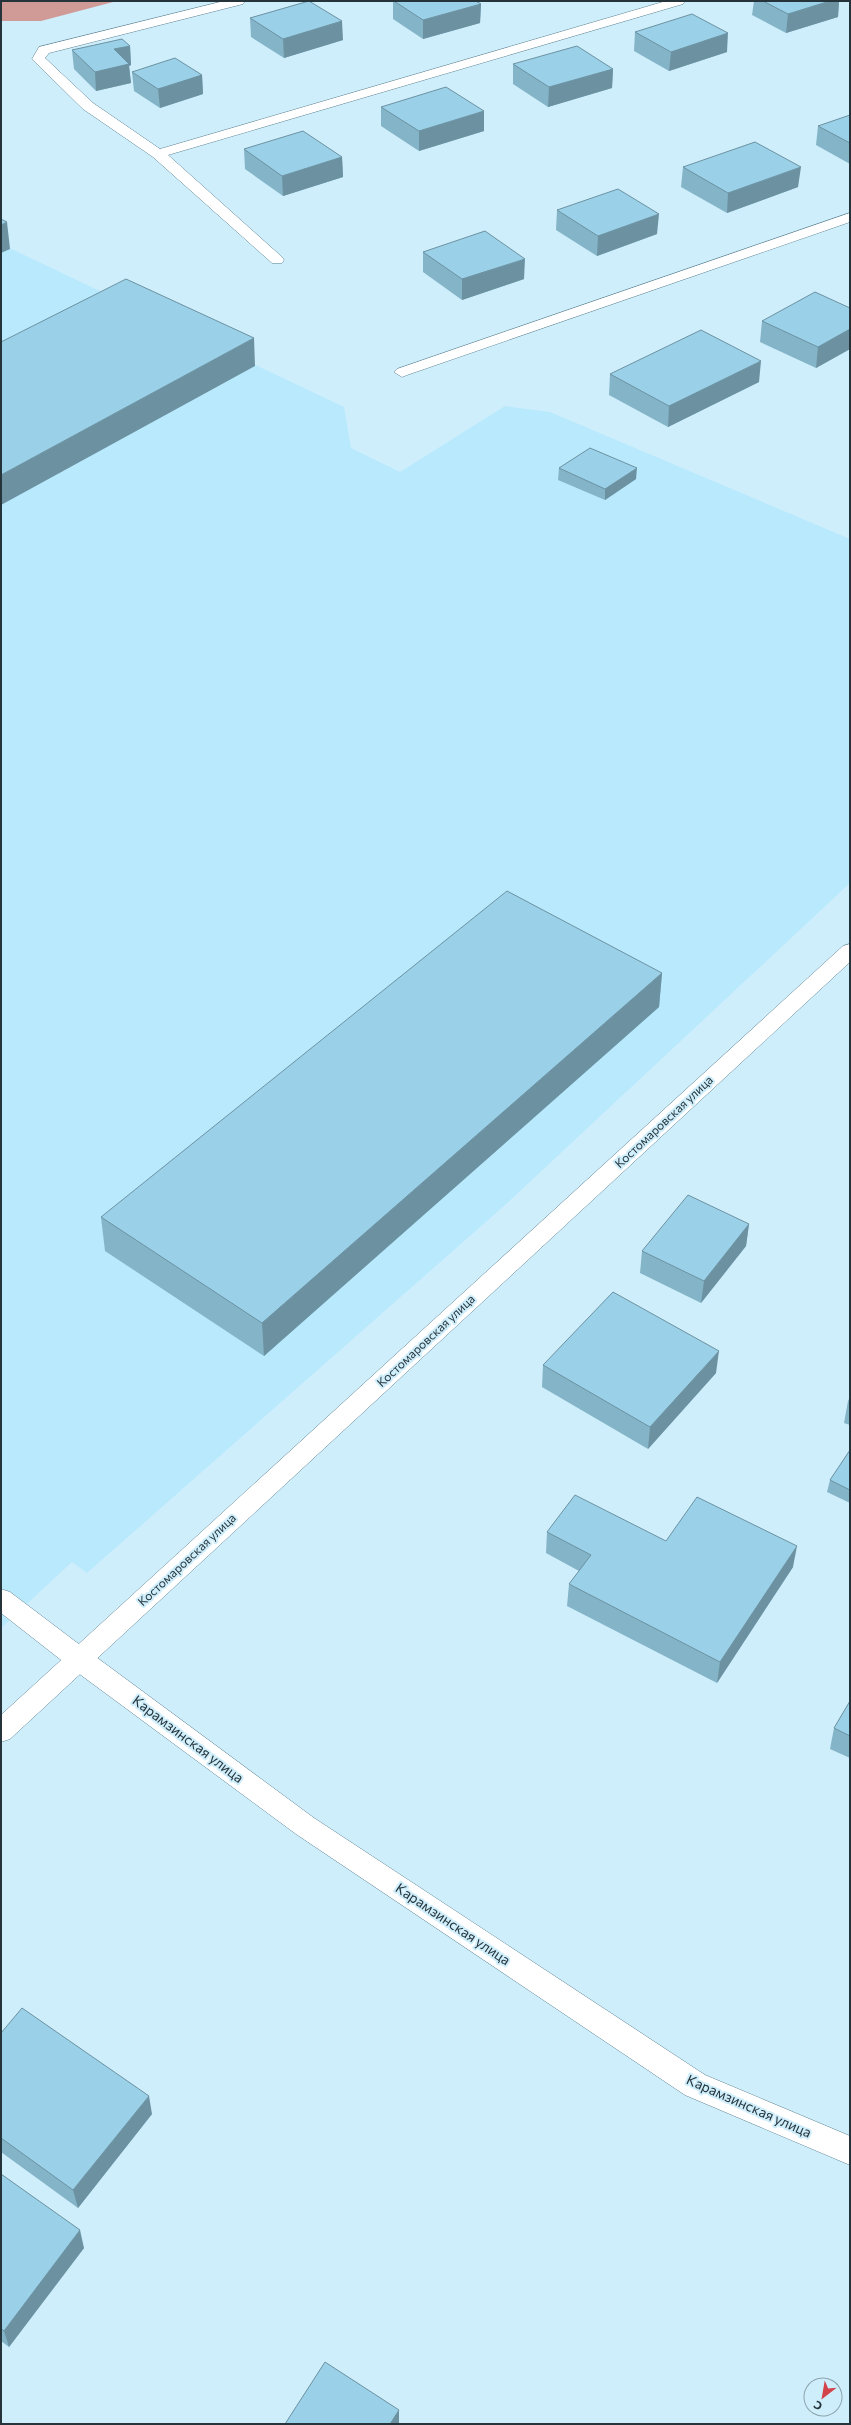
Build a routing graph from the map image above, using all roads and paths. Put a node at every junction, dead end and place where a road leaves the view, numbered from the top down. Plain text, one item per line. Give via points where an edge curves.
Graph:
1 (239, 1) edge
2 (679, 1) edge
3 (158, 154) junction
4 (850, 217) edge
5 (277, 260) dead end
6 (402, 372) dead end
7 (850, 951) edge
8 (1, 1599) edge
9 (80, 1659) junction
10 (1, 1731) edge
11 (850, 2150) edge

1 - 3 street via 44,50 38,59 88,106
2 - 3 street
3 - 5 street
4 - 6 street
7 - 9 street, Костомаровская улица
8 - 9 street, Карамзинская улица
9 - 10 street, Костомаровская улица
9 - 11 street, Карамзинская улица via 305,1826 695,2085

